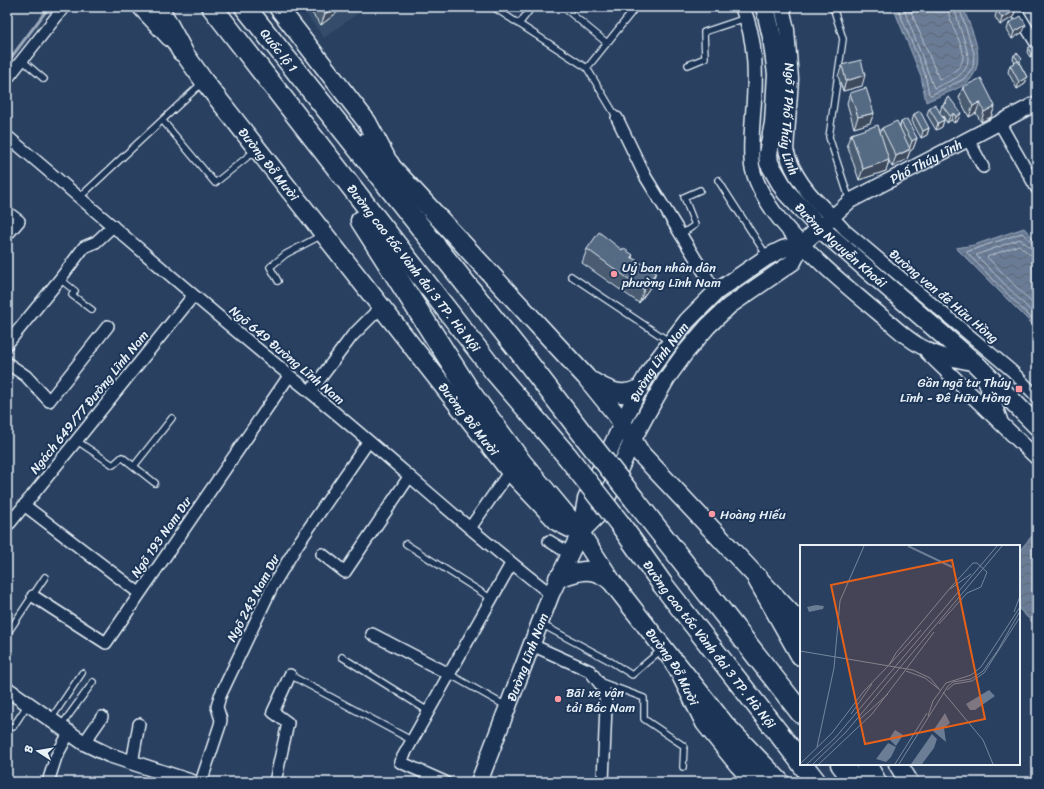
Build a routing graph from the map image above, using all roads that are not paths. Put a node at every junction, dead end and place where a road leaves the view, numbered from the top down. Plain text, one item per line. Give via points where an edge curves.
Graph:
1 (64, 7) edge
2 (142, 7) edge
3 (153, 7) edge
4 (158, 7) edge
5 (212, 7) edge
6 (245, 7) edge
7 (278, 7) edge
8 (493, 7) edge
9 (532, 7) edge
10 (563, 7) edge
11 (627, 7) edge
12 (765, 7) edge
13 (782, 7) edge
14 (833, 7) edge
15 (1014, 7) edge
16 (744, 12) edge
17 (519, 24) junction
18 (607, 43) junction
19 (1037, 45) edge
20 (182, 51) junction
21 (21, 60) junction
22 (688, 65) dead end
23 (587, 68) junction
24 (265, 76) junction
25 (7, 79) edge
26 (44, 79) dead end
27 (204, 81) junction
28 (314, 93) junction
29 (1037, 103) edge
30 (617, 118) joint
31 (163, 121) junction
32 (999, 122) junction
33 (7, 136) edge
34 (968, 139) junction
35 (257, 149) junction
36 (389, 164) junction
37 (983, 167) dead end
38 (718, 180) dead end
39 (1037, 189) edge
40 (700, 190) dead end
41 (80, 197) junction
42 (850, 201) junction
43 (7, 212) edge
44 (826, 222) junction
45 (113, 226) junction
46 (324, 234) junction
47 (7, 235) edge
48 (680, 235) junction
49 (802, 244) junction
50 (767, 257) junction
51 (571, 276) dead end
52 (60, 279) junction
53 (278, 281) dead end
54 (716, 292) junction
55 (193, 296) junction
56 (381, 307) junction
57 (92, 310) dead end
58 (108, 326) dead end
59 (670, 343) junction
60 (7, 344) edge
61 (924, 348) junction
62 (7, 363) edge
63 (978, 366) junction
64 (289, 376) junction
65 (586, 377) junction
66 (639, 389) junction
67 (310, 392) junction
68 (1037, 397) edge
69 (172, 418) dead end
70 (622, 423) junction
71 (1002, 424) junction
72 (1037, 426) edge
73 (77, 441) junction
74 (632, 441) junction
75 (368, 442) junction
76 (1037, 458) edge
77 (134, 466) junction
78 (510, 471) junction
79 (409, 477) junction
80 (155, 484) dead end
81 (24, 505) junction
82 (7, 521) edge
83 (470, 528) junction
84 (580, 533) junction
85 (549, 541) dead end
86 (406, 544) dead end
87 (322, 554) dead end
88 (570, 554) junction
89 (511, 564) junction
90 (45, 577) dead end
91 (758, 579) junction
92 (612, 582) junction
93 (555, 586) junction
94 (139, 593) junction
95 (33, 596) junction
96 (492, 599) junction
97 (800, 623) edge
98 (541, 624) junction
99 (7, 634) edge
100 (372, 634) dead end
101 (532, 645) junction
102 (800, 653) edge
103 (669, 656) junction
104 (342, 657) dead end
105 (82, 673) dead end
106 (449, 674) junction
107 (290, 675) joint
108 (599, 681) junction
109 (93, 682) dead end
110 (7, 689) edge
111 (28, 704) junction
112 (509, 708) junction
113 (428, 710) junction
114 (800, 712) edge
115 (102, 717) dead end
116 (140, 724) dead end
117 (60, 726) junction
118 (13, 727) dead end
119 (411, 740) junction
120 (84, 743) junction
121 (800, 760) edge
122 (132, 763) junction
123 (803, 765) edge
124 (842, 765) edge
125 (867, 765) edge
126 (899, 765) edge
127 (683, 768) dead end
128 (48, 782) edge
129 (193, 782) edge
130 (275, 782) edge
131 (444, 782) edge
132 (479, 782) edge
133 (603, 782) edge
134 (756, 782) edge
135 (779, 782) edge
136 (816, 782) edge
137 (855, 782) edge
138 (876, 782) edge
139 (909, 782) edge

1 - 21 street
2 - 20 main road
3 - 20 main road
4 - 20 highway
5 - 24 highway, Quốc lộ 1
6 - 28 highway, Quốc lộ 1
7 - 36 main road via 367,122
8 - 17 lane
9 - 17 lane
10 - 18 lane
11 - 18 lane via 632,12
12 - 44 main road, Đường Nguyễn Khoái via 777,74 769,163 786,192
13 - 44 street, Ngõ 1 Phố Thúy Lĩnh via 787,30 791,79 786,150 789,161 805,190
14 - 42 lane via 843,39 828,137
15 - 19 street
16 - 22 lane via 704,32 706,58
16 - 49 street, Đường Nguyễn Khoái via 754,66 752,167 774,212
17 - 23 lane
18 - 23 lane
20 - 27 main road, Đường Đỗ Mười
21 - 25 street
21 - 26 lane
23 - 30 lane
24 - 84 highway via 392,267 470,392 521,462
24 - 121 highway, Đường cao tốc Vành đai 3 TP. Hà Nội, bridge via 495,372 567,456 663,585
27 - 31 lane
27 - 35 main road, Đường Đỗ Mười
28 - 36 highway
28 - 114 highway, bridge
29 - 32 street, Phố Thúy Lĩnh
30 - 48 street via 645,176
31 - 35 lane via 216,183
31 - 41 lane
32 - 34 street, Phố Thúy Lĩnh
32 - 39 street
33 - 41 street, Ngõ 649 Đường Lĩnh Nam
34 - 37 street
34 - 42 street, Phố Thúy Lĩnh
35 - 46 main road, Đường Đỗ Mười
36 - 65 main road
38 - 50 lane
40 - 48 lane via 684,197 695,225
41 - 45 street, Ngõ 649 Đường Lĩnh Nam
42 - 44 street, Phố Thúy Lĩnh
43 - 47 street via 19,221
44 - 49 main road, Đường Lĩnh Nam
44 - 63 main road, Đường Nguyễn Khoái
44 - 68 street, Đường ven đê Hữu Hồng via 856,240 1012,371
45 - 52 street via 96,242 84,247
45 - 55 street, Ngõ 649 Đường Lĩnh Nam
46 - 53 lane via 286,254 270,267
46 - 56 main road, Đường Đỗ Mười
48 - 54 street
49 - 50 main road, Đường Lĩnh Nam
49 - 61 street, Đường Nguyễn Khoái via 865,303
49 - 74 main road, Đường Lĩnh Nam via 793,262 729,306 708,326 667,378
50 - 54 main road, Đường Lĩnh Nam
51 - 59 lane
52 - 57 lane via 75,291 72,295
52 - 60 street
54 - 59 main road, Đường Lĩnh Nam via 687,321
55 - 64 street, Ngõ 649 Đường Lĩnh Nam
55 - 73 street, Ngách 649/77 Đường Lĩnh Nam
56 - 67 street via 352,336
56 - 78 main road, Đường Đỗ Mười
58 - 62 street via 49,401 26,376
59 - 66 main road, Đường Lĩnh Nam
61 - 63 street
61 - 71 street
63 - 71 street
63 - 72 main road, Đường Nguyễn Khoái
64 - 67 street, Ngõ 649 Đường Lĩnh Nam
64 - 94 street, Ngõ 193 Nam Dư
65 - 66 main road via 616,393 628,393
65 - 70 main road
66 - 70 main road, Đường Lĩnh Nam
67 - 75 street, Ngõ 649 Đường Lĩnh Nam
69 - 77 lane
70 - 74 main road
70 - 84 main road, Đường Lĩnh Nam via 586,499
71 - 76 street
73 - 77 lane via 113,465 122,457
73 - 81 street, Ngách 649/77 Đường Lĩnh Nam
74 - 84 main road, Đường Lĩnh Nam via 601,512
74 - 91 main road via 641,454
75 - 79 street, Ngõ 649 Đường Lĩnh Nam
75 - 129 street, Ngõ 243 Nam Dư via 298,544 263,604 220,696 217,707 220,725
77 - 80 lane
78 - 83 street
78 - 84 main road, Đường Đỗ Mười via 558,522
79 - 83 street, Ngõ 649 Đường Lĩnh Nam
79 - 87 street via 345,572
81 - 82 street, Ngách 649/77 Đường Lĩnh Nam via 10,523
81 - 94 street
83 - 89 street, Ngõ 649 Đường Lĩnh Nam
84 - 88 main road, Đường Lĩnh Nam
84 - 92 main road, Đường Đỗ Mười
85 - 88 street
86 - 96 lane
88 - 93 main road, Đường Lĩnh Nam
89 - 93 street, Ngõ 649 Đường Lĩnh Nam
89 - 96 street
90 - 95 lane
91 - 97 main road
91 - 102 highway
92 - 93 main road via 604,575 585,570
92 - 103 main road, Đường Đỗ Mười
93 - 98 main road, Đường Lĩnh Nam
94 - 95 street, Ngõ 193 Nam Dư via 106,643
95 - 99 lane
96 - 106 street
98 - 101 main road, Đường Lĩnh Nam
98 - 103 lane via 632,675
100 - 106 street
101 - 108 street via 590,671
101 - 112 main road, Đường Lĩnh Nam
103 - 134 main road, Đường Đỗ Mười via 705,723
103 - 135 highway via 725,726
104 - 113 lane
105 - 117 lane
106 - 112 lane
106 - 113 street
107 - 119 lane
107 - 130 street via 272,712 288,722
108 - 127 lane via 644,698 644,719 684,746
108 - 133 street via 604,689 606,705
109 - 117 lane
110 - 111 street
111 - 117 street
111 - 118 lane
112 - 132 main road, Đường Lĩnh Nam
113 - 119 street
115 - 120 street
116 - 122 street
117 - 120 street
117 - 128 street via 56,756
119 - 131 street via 400,762
120 - 122 street
122 - 129 street
123 - 136 highway, Đường cao tốc Vành đai 3 TP. Hà Nội
124 - 137 highway
125 - 138 highway
126 - 139 main road

